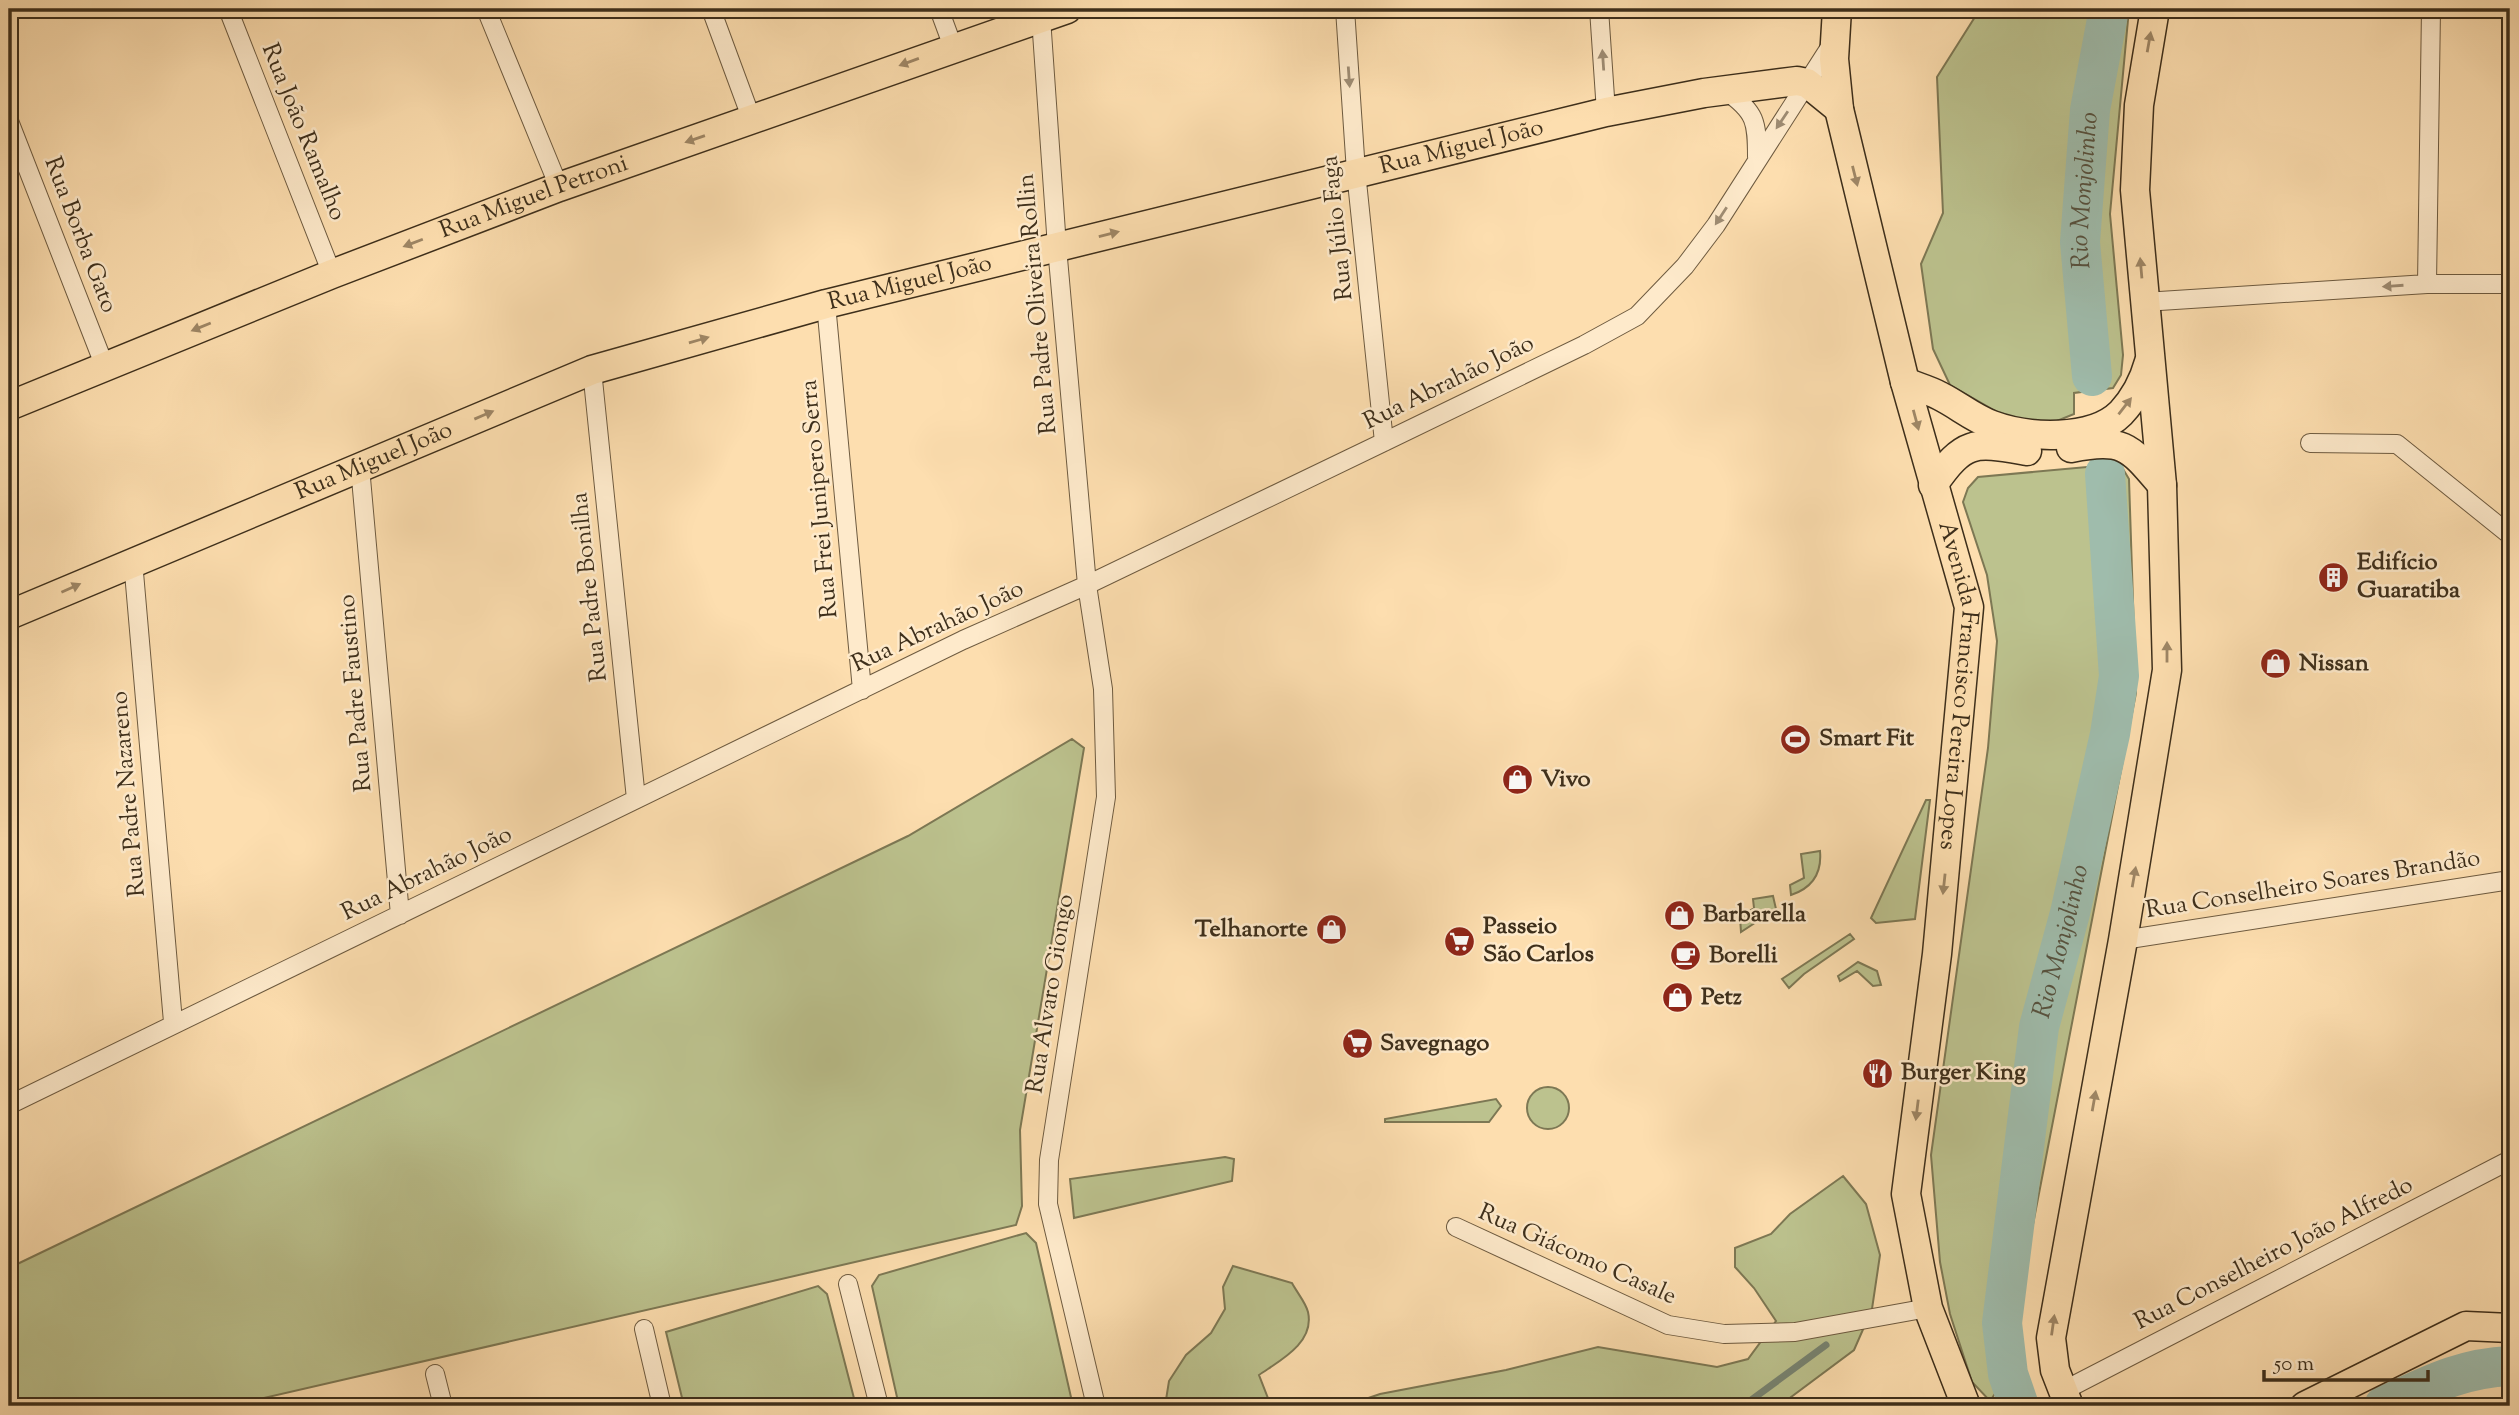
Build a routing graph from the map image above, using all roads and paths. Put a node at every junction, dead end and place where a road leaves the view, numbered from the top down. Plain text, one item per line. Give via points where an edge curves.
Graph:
1 (228, 9) edge
2 (486, 9) edge
3 (711, 9) edge
4 (939, 9) edge
5 (1345, 9) edge
6 (1599, 9) edge
7 (1837, 9) edge
8 (2155, 9) edge
9 (2431, 9) edge
10 (1054, 13) edge
11 (1834, 41) junction
12 (953, 47) junction
13 (1807, 83) junction
14 (1726, 91) junction
15 (1839, 110) junction
16 (1606, 112) junction
17 (752, 120) junction
18 (9, 121) edge
19 (1757, 157) junction
20 (1356, 172) junction
21 (559, 187) junction
22 (1057, 247) junction
23 (332, 274) junction
24 (2427, 284) junction
25 (2510, 284) edge
26 (2144, 302) junction
27 (826, 304) junction
28 (2150, 360) junction
29 (105, 367) junction
30 (592, 370) junction
31 (1905, 382) junction
32 (9, 406) edge
33 (1384, 442) junction
34 (2310, 443) dead end
35 (360, 467) junction
36 (1933, 485) junction
37 (2162, 485) junction
38 (2510, 535) edge
39 (133, 561) junction
40 (1087, 585) junction
41 (9, 615) edge
42 (862, 690) junction
43 (636, 799) junction
44 (2510, 880) edge
45 (400, 915) junction
46 (2123, 940) junction
47 (173, 1022) junction
48 (9, 1105) edge
49 (2510, 1160) edge
50 (1456, 1227) dead end
51 (848, 1284) dead end
52 (1928, 1308) junction
53 (2510, 1328) edge
54 (644, 1329) dead end
55 (435, 1374) dead end
56 (2065, 1399) edge
57 (443, 1406) edge
58 (662, 1406) edge
59 (879, 1406) edge
60 (1096, 1406) edge
61 (1966, 1406) edge
62 (2305, 1406) edge

1 - 23 street, Rua João Ramalho
2 - 21 street
3 - 17 street
4 - 12 street
5 -> 20 street, Rua Júlio Faga
16 -> 6 street
7 - 11 main road, Avenida Francisco Pereira Lopes
26 -> 8 main road via 2135,190 2139,104
9 - 24 street
10 - 12 main road, Rua Miguel Petroni
10 - 22 street, Rua Padre Oliveira Rollin
11 - 13 street, Rua Abrahão João
11 - 15 main road, Avenida Francisco Pereira Lopes
12 -> 17 main road, Rua Miguel Petroni
13 - 14 main road, Rua Miguel João via 1783,81
13 - 15 main road
13 -> 19 street, Rua Abrahão João
14 - 16 main road, Rua Miguel João
14 - 19 street via 1752,114
15 -> 31 main road, Avenida Francisco Pereira Lopes
16 - 20 main road, Rua Miguel João
17 -> 21 main road, Rua Miguel Petroni
18 - 29 street, Rua Borba Gato
19 -> 33 street, Rua Abrahão João via 1716,225 1637,316
22 -> 20 main road, Rua Miguel João
20 - 33 street, Rua Júlio Faga
21 -> 23 main road, Rua Miguel Petroni
22 - 27 main road, Rua Miguel João
22 - 40 street, Rua Padre Oliveira Rollin
23 -> 29 main road, Rua Miguel Petroni
24 - 25 street
24 -> 26 street
26 - 28 main road
30 -> 27 main road, Rua Miguel João
27 - 42 street, Rua Frei Junipero Serra
31 -> 28 main road via 1990,424 2052,436 2096,426 2120,414 2143,380
28 - 37 main road
29 - 32 main road, Rua Miguel Petroni
35 -> 30 main road, Rua Miguel João
30 - 43 street, Rua Padre Bonilha
31 -> 36 main road, Avenida Francisco Pereira Lopes
33 - 40 street, Rua Abrahão João
34 - 38 street via 2397,444
35 - 39 main road, Rua Miguel João
35 - 45 street, Rua Padre Faustino
36 - 37 main road via 1953,456 1976,445 2048,452 2101,442 2134,452
36 -> 52 main road, Avenida Francisco Pereira Lopes via 1969,607 1937,954 1906,1194
46 -> 37 main road via 2167,670
41 -> 39 main road, Rua Miguel João
39 - 47 street, Rua Padre Nazareno
40 - 42 street, Rua Abrahão João
40 - 60 street, Rua Alvaro Giongo via 1103,690 1106,797 1049,1160 1048,1204
42 - 43 street, Rua Abrahão João
43 - 45 street, Rua Abrahão João
44 - 46 street, Rua Conselheiro Soares Brandão
45 - 47 street, Rua Abrahão João
56 -> 46 main road via 2054,1370 2053,1325
47 - 48 street, Rua Abrahão João
49 - 56 street, Rua Conselheiro João Alfredo
50 - 52 street, Rua Giácomo Casale via 1668,1325 1724,1334 1795,1332
51 - 59 street
52 - 61 main road, Avenida Francisco Pereira Lopes
53 - 62 main road via 2466,1325
54 - 58 street
55 - 57 street

